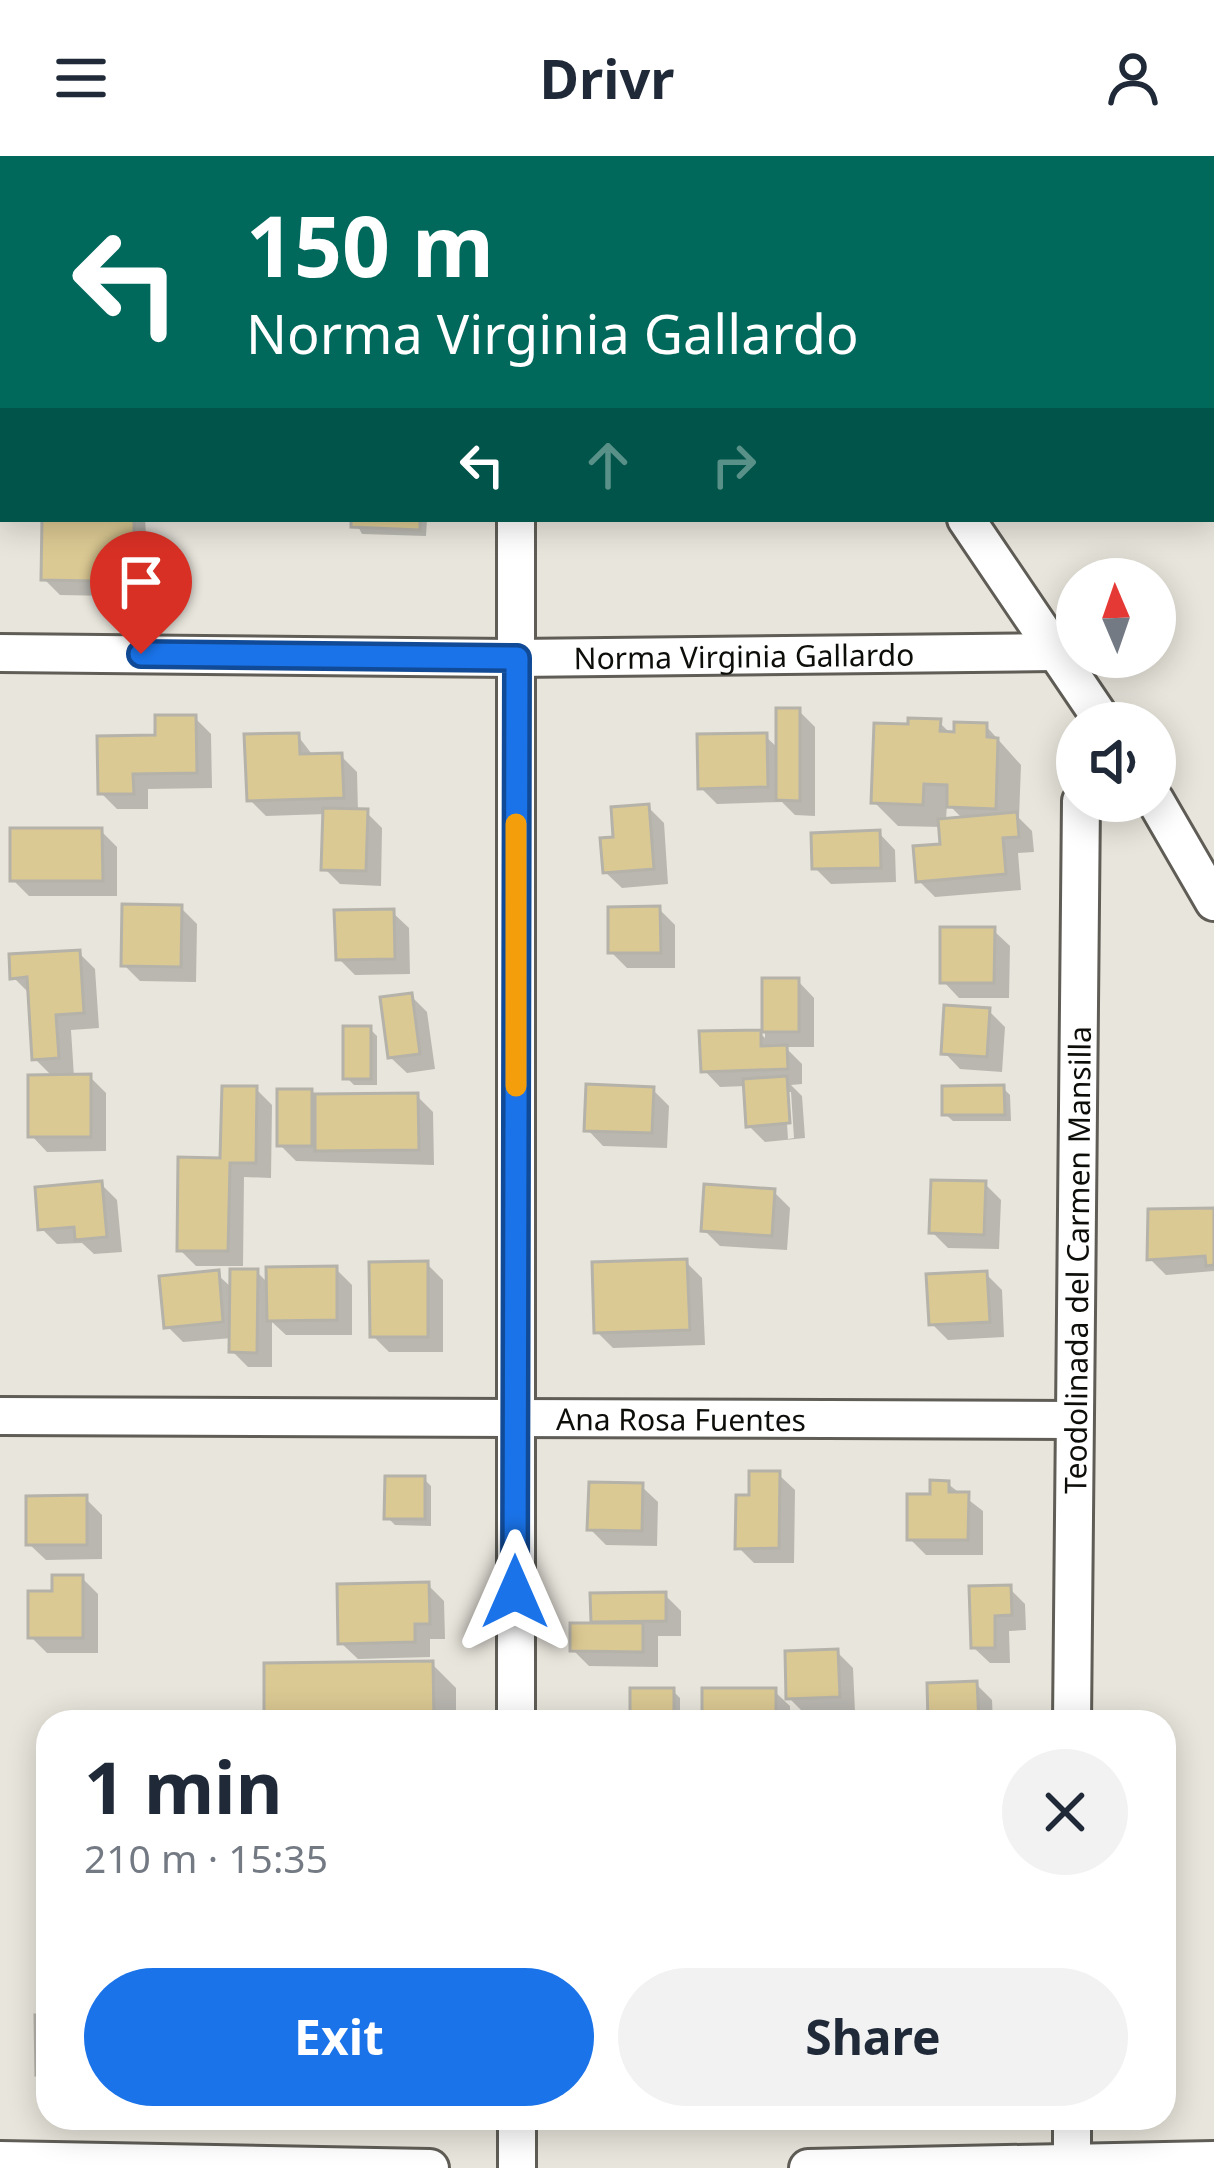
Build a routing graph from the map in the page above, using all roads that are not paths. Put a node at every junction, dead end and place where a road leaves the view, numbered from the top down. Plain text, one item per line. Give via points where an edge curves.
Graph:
1 (516, 522) edge
2 (969, 522) edge
3 (1053, 652) junction
4 (0, 653) edge
5 (517, 658) junction
6 (1079, 702) edge
7 (1081, 822) edge
8 (1168, 822) edge
9 (1214, 902) edge
10 (0, 1415) edge
11 (515, 1417) junction
12 (1072, 1420) junction
13 (516, 1710) edge
14 (1072, 1710) edge
15 (517, 2130) edge
16 (1072, 2130) edge
17 (0, 2159) edge
18 (1214, 2160) edge
19 (1072, 2167) edge
20 (430, 2168) edge
21 (517, 2168) edge
22 (808, 2168) edge

1 - 5 street
2 - 3 street
3 - 5 street, Norma Virginia Gallardo
3 - 6 street
4 - 5 street, Norma Virginia Gallardo
5 - 11 street
7 - 12 street, Teodolinada del Carmen Mansilla
8 - 9 street
10 - 11 street, Ana Rosa Fuentes
11 - 12 street, Ana Rosa Fuentes
11 - 13 street
12 - 14 street, Teodolinada del Carmen Mansilla
15 - 21 street
16 - 19 street
17 - 20 street
18 - 19 street
19 - 22 street

